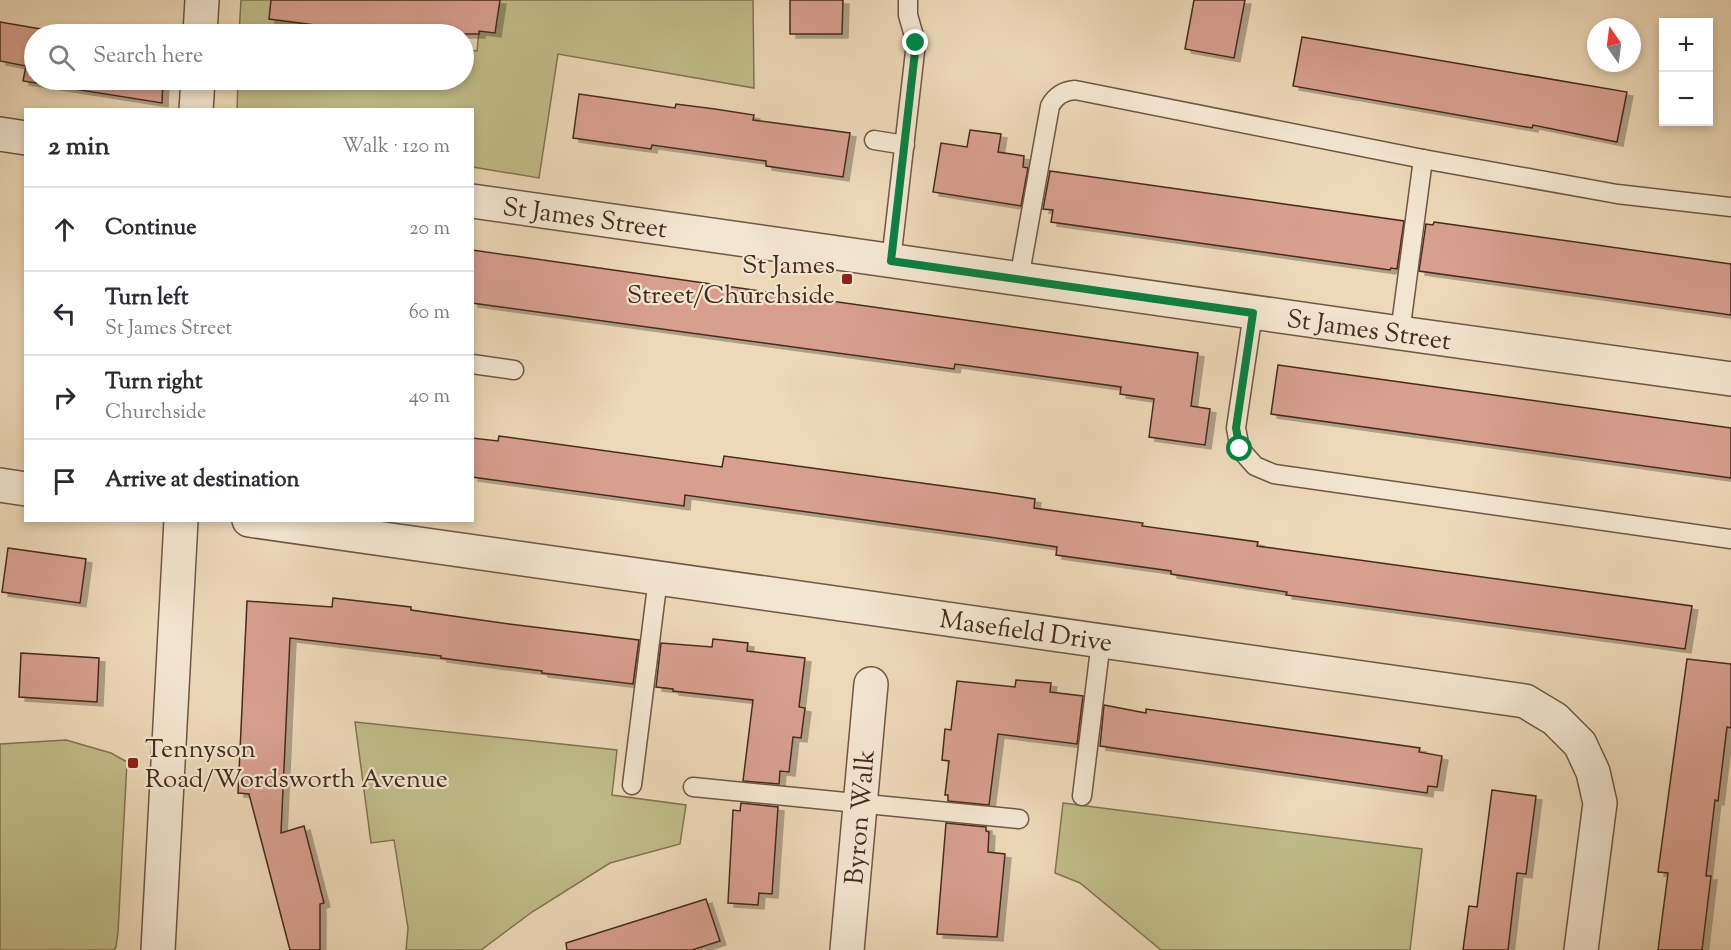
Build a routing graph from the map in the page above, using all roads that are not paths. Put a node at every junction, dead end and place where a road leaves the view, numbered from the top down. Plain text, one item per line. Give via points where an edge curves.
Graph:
1 (202, 0) edge
2 (908, 0) edge
3 (201, 24) edge
4 (197, 90) edge
5 (196, 108) edge
6 (0, 134) edge
7 (24, 138) edge
8 (874, 140) dead end
9 (905, 145) junction
10 (1423, 159) junction
11 (474, 201) edge
12 (1731, 207) edge
13 (891, 261) junction
14 (1019, 279) junction
15 (1253, 313) junction
16 (1400, 333) junction
17 (474, 364) edge
18 (514, 370) dead end
19 (1731, 379) edge
20 (0, 485) edge
21 (24, 489) edge
22 (181, 522) edge
23 (263, 522) edge
24 (1731, 539) edge
25 (658, 578) junction
26 (1101, 641) junction
27 (871, 684) dead end
28 (632, 785) dead end
29 (693, 787) dead end
30 (1082, 796) dead end
31 (860, 803) junction
32 (1019, 819) dead end
33 (158, 950) edge
34 (847, 950) edge
35 (1581, 950) edge

1 - 3 street
2 - 9 lane via 916,43
4 - 5 street
6 - 7 street
8 - 9 lane
9 - 13 lane
10 - 12 lane via 1617,194
10 - 14 lane via 1067,91 1050,106
10 - 16 lane
11 - 13 street, St James Street
13 - 14 street, St James Street
14 - 15 street, St James Street
15 - 16 street, St James Street
15 - 24 lane via 1236,428 1240,449 1255,466 1286,476
16 - 19 street, St James Street
17 - 18 lane
20 - 21 street
22 - 33 street
23 - 25 street, Masefield Drive
25 - 26 street, Masefield Drive
25 - 28 lane
26 - 30 lane
26 - 35 street, Masefield Drive via 1525,701 1556,719 1580,744 1593,772 1600,804
27 - 31 street, Byron Walk
29 - 31 lane
31 - 32 lane
31 - 34 street, Byron Walk

